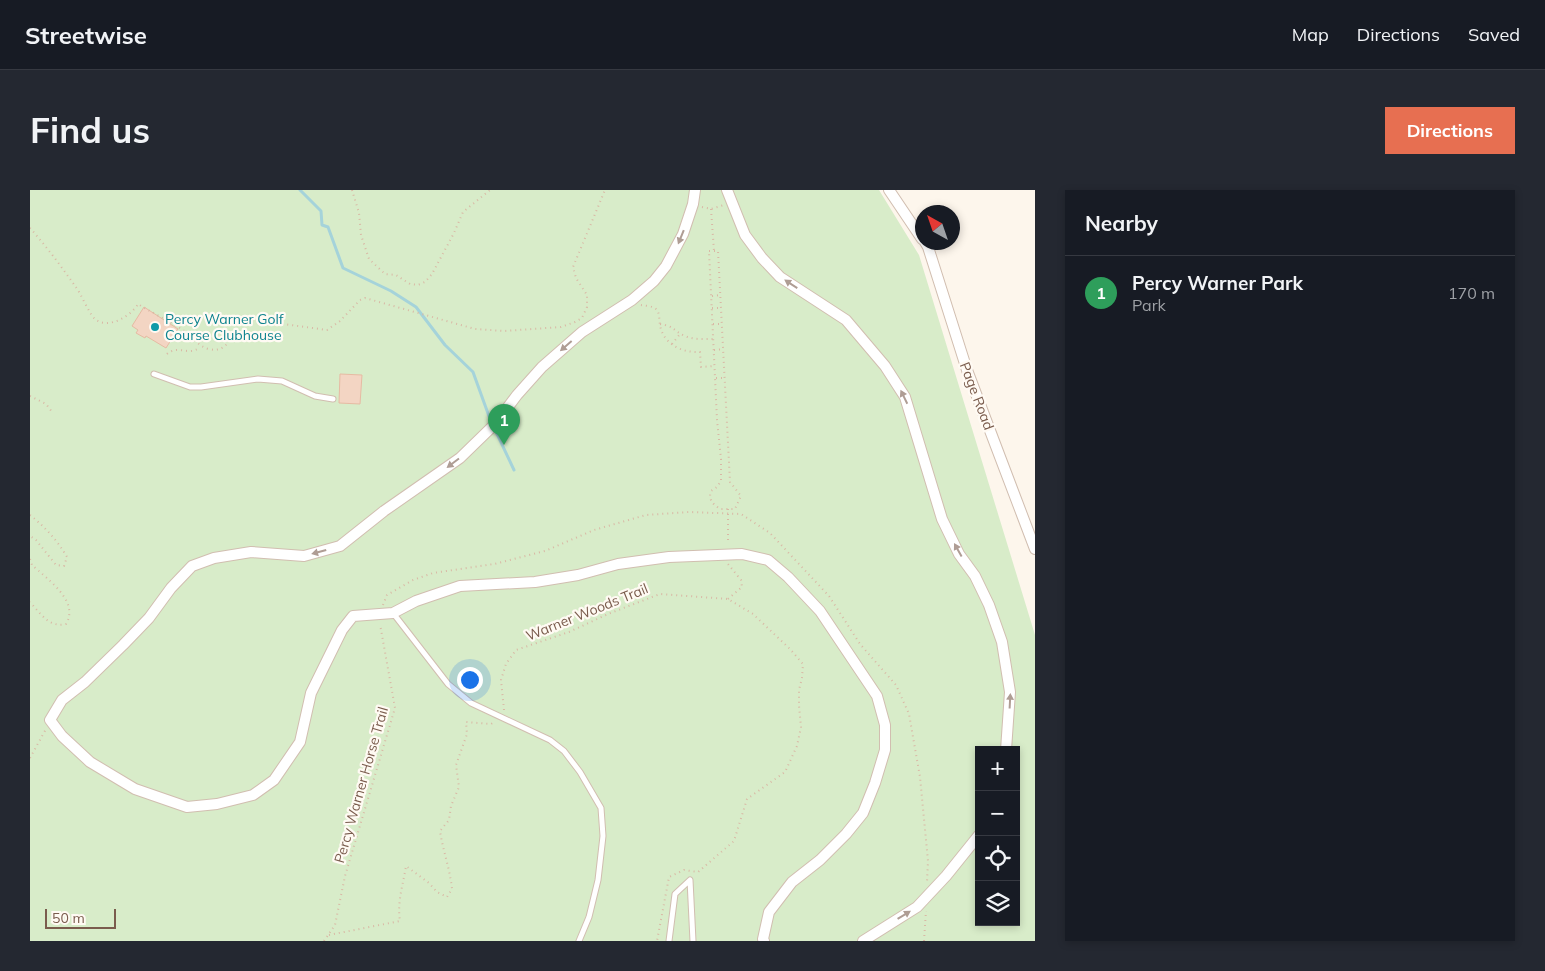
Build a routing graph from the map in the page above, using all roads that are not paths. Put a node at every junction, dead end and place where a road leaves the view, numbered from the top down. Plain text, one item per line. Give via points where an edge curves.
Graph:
1 (695, 190) edge
2 (727, 190) edge
3 (889, 190) edge
4 (915, 229) edge
5 (929, 250) edge
6 (154, 374) dead end
7 (333, 399) dead end
8 (1035, 549) edge
9 (393, 613) junction
10 (1006, 746) edge
11 (978, 836) edge
12 (579, 941) edge
13 (669, 941) edge
14 (693, 941) edge
15 (764, 941) edge
16 (863, 941) edge

1 -> 9 street via 683,234 654,281 626,304 582,332 542,367 496,423 460,458 340,546 304,556 251,552 214,558 192,566 123,646 62,700 50,720 90,762 134,789 187,807 253,795 274,780 300,742 311,692 342,630 354,616
10 -> 2 street via 1010,692 1002,642 975,576 942,519 905,397 885,366 846,320 780,277 762,258 745,235
3 - 4 street
5 - 8 street, Page Road via 967,370
6 - 7 lane via 190,387 258,379 282,382 315,396
9 - 12 lane via 448,684 471,703 550,740 564,751 601,808 603,836 598,880
9 - 15 street via 416,601 460,586 535,582 669,557 742,554 768,560 788,577 820,611 877,696 885,725 885,750 864,813 833,847 792,882 769,912
16 -> 11 street via 917,907
13 - 14 lane via 675,894 690,880

